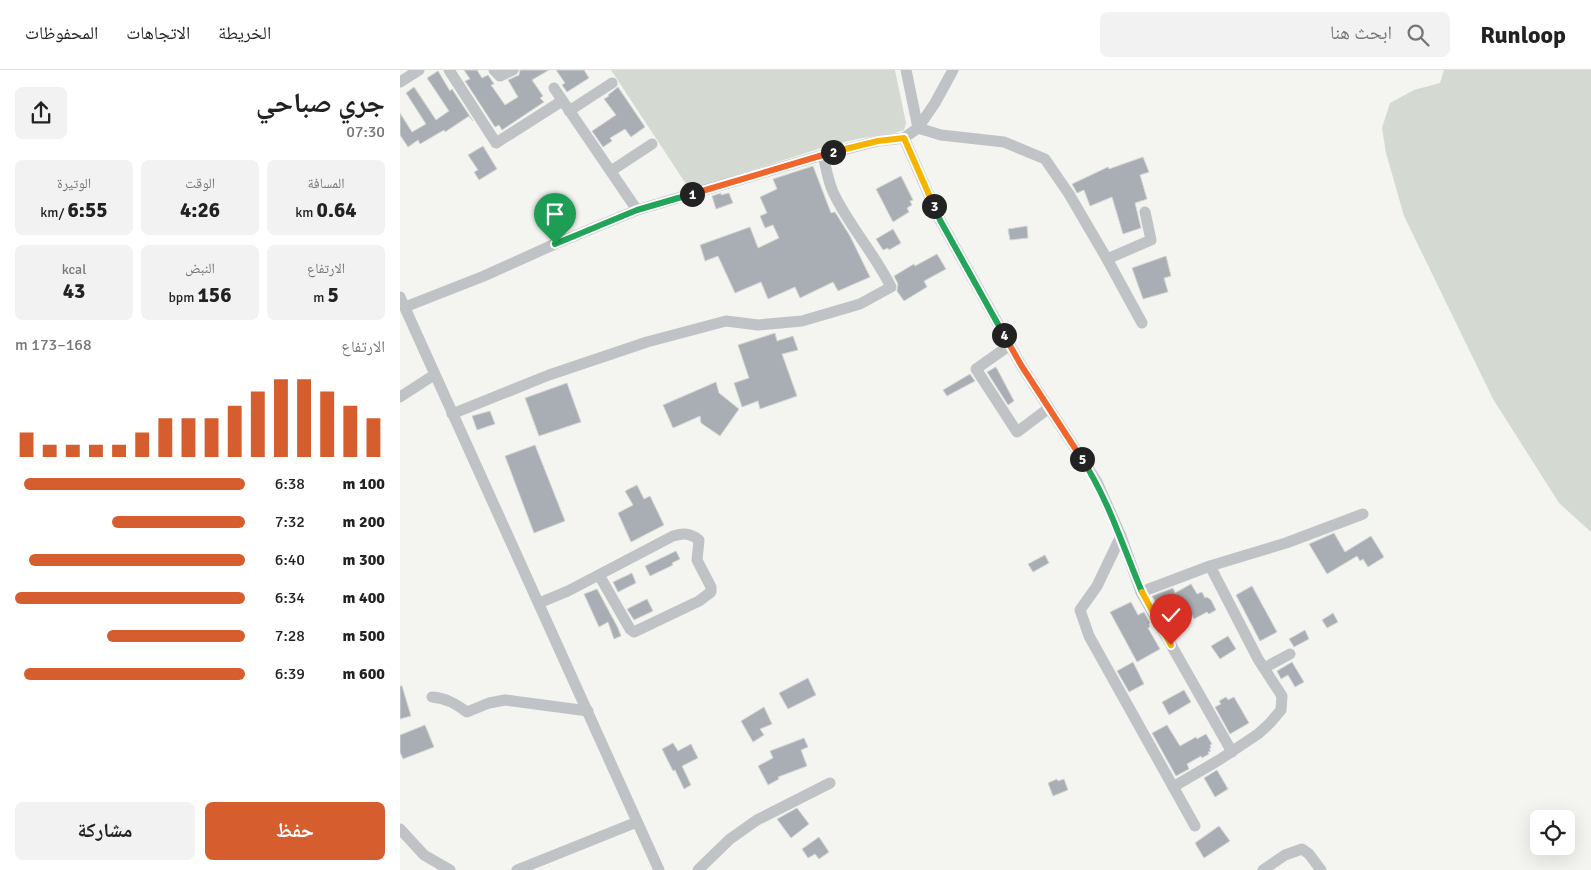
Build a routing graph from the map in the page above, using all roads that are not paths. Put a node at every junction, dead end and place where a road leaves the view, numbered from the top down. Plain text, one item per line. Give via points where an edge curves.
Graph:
1 (418, 70) edge
2 (449, 70) edge
3 (494, 70) edge
4 (513, 70) edge
5 (906, 70) edge
6 (953, 70) edge
7 (400, 82) edge
8 (612, 83) dead end
9 (554, 88) dead end
10 (562, 101) junction
11 (570, 111) junction
12 (918, 128) junction
13 (904, 138) junction
14 (652, 144) dead end
15 (823, 155) junction
16 (610, 172) junction
17 (637, 210) junction
18 (1145, 212) dead end
19 (1107, 258) junction
20 (402, 302) edge
21 (1142, 323) dead end
22 (1010, 345) junction
23 (434, 375) junction
24 (400, 397) edge
25 (1049, 408) junction
26 (452, 414) junction
27 (1363, 514) dead end
28 (1121, 536) junction
29 (1210, 566) junction
30 (598, 575) junction
31 (1141, 592) junction
32 (539, 603) junction
33 (1290, 654) dead end
34 (1264, 668) junction
35 (432, 697) dead end
36 (588, 711) junction
37 (1232, 752) junction
38 (830, 782) dead end
39 (1173, 787) junction
40 (637, 822) junction
41 (1196, 826) dead end
42 (400, 829) edge
43 (450, 870) edge
44 (517, 870) edge
45 (659, 870) edge
46 (698, 870) edge
47 (1263, 870) edge
48 (1321, 870) edge

1 - 7 street
2 - 10 street via 496,143
3 - 4 street via 500,76
5 - 12 street
6 - 12 street
8 - 11 street
9 - 10 street
10 - 11 street
11 - 16 street
12 - 13 street
12 - 19 street via 941,135 1004,142 1045,159
13 - 15 street
13 - 22 street via 940,220
14 - 16 street
15 - 17 street
15 - 26 street via 833,191 891,287 860,304 802,321 758,325 726,322 647,342 550,375
16 - 17 street
17 - 20 street via 484,276
18 - 19 street via 1151,240
19 - 21 street
20 - 23 street
22 - 25 street
22 - 25 street via 976,369 1016,432
23 - 24 street
23 - 26 street
25 - 28 street via 1097,482
26 - 32 street
27 - 29 street via 1286,544
28 - 31 street
28 - 39 street via 1080,610 1089,636
29 - 31 street
29 - 34 street
30 - 30 street via 684,533 699,540 697,560 711,592 634,632
30 - 32 street
31 - 37 street
32 - 36 street
33 - 34 street
34 - 37 street via 1282,696 1281,710 1258,734
35 - 36 street via 454,703 467,712 505,700
36 - 40 street
37 - 39 street
38 - 46 street via 757,820 730,839
39 - 41 street
40 - 44 street
40 - 45 street
42 - 43 street via 424,855
47 - 48 street via 1302,849 1310,854

